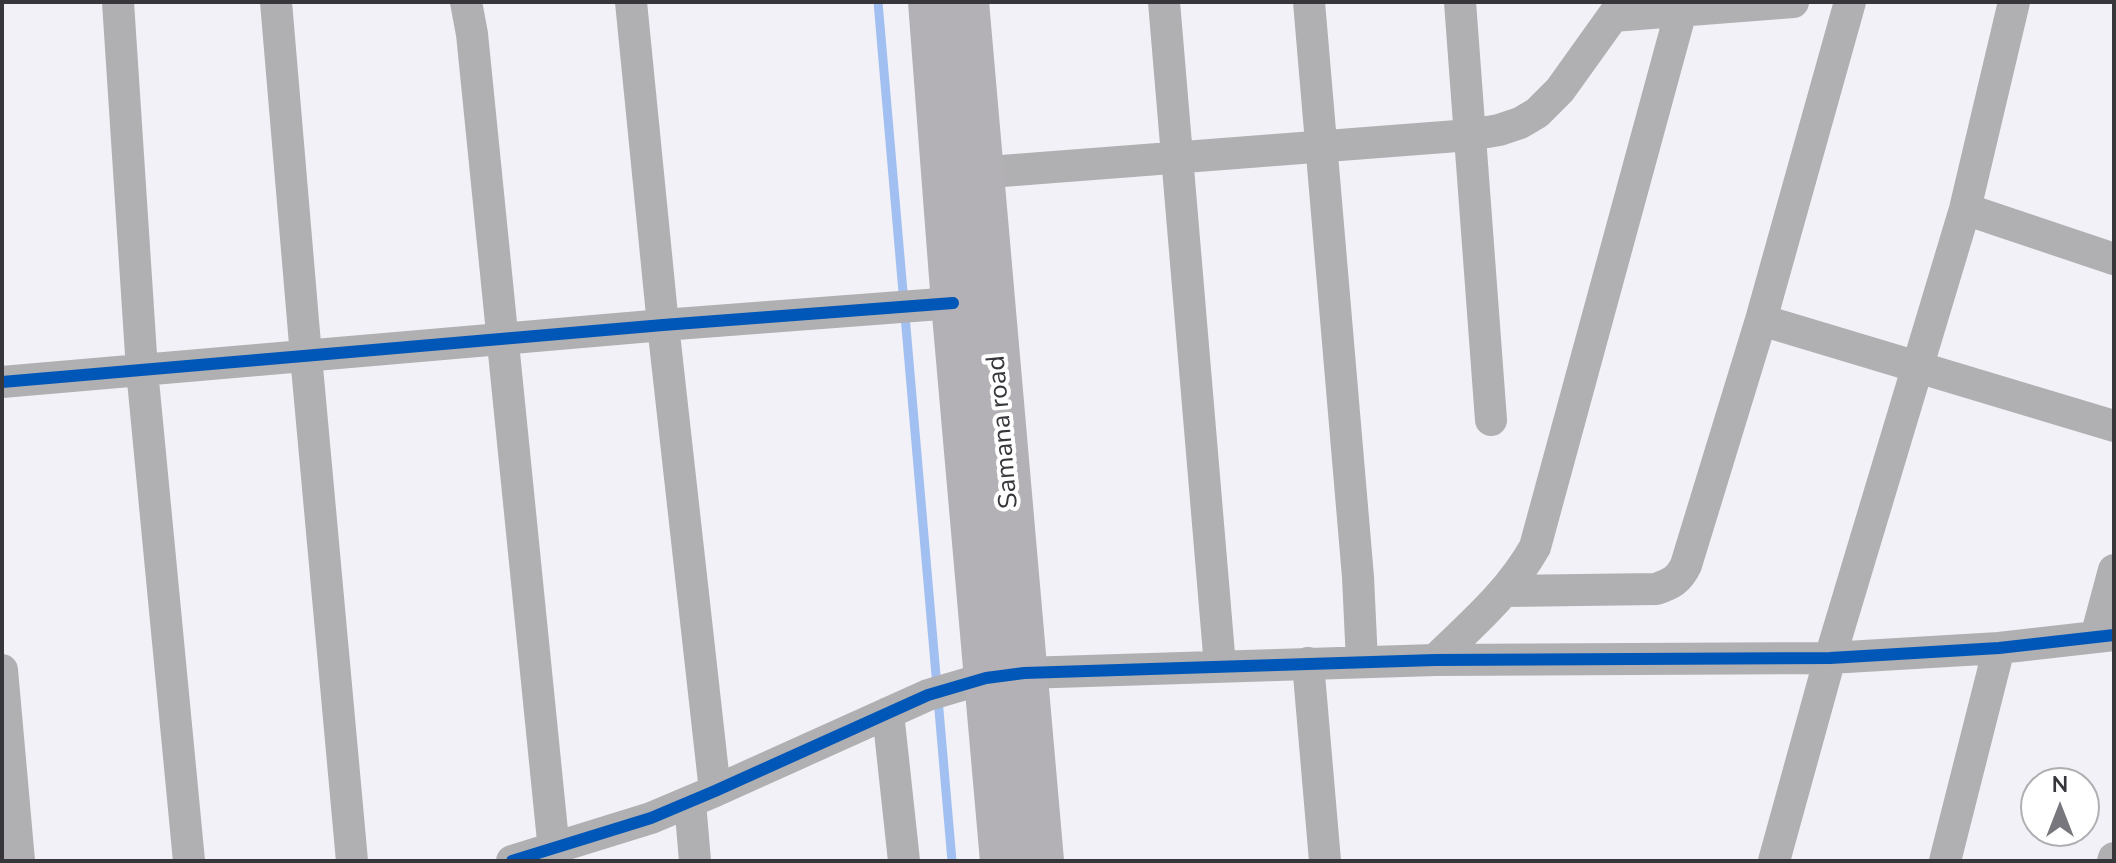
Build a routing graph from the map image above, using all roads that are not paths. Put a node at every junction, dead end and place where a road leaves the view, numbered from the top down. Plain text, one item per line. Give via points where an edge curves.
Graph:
1 (118, 2) edge
2 (276, 2) edge
3 (466, 2) edge
4 (631, 2) edge
5 (930, 2) edge
6 (967, 2) edge
7 (1164, 2) edge
8 (1309, 2) edge
9 (1460, 2) edge
10 (1793, 2) edge
11 (1850, 2) edge
12 (2014, 2) edge
13 (1618, 9) edge
14 (1681, 11) junction
15 (1470, 135) junction
16 (1320, 146) junction
17 (1176, 157) junction
18 (963, 174) junction
19 (1965, 209) junction
20 (2114, 259) edge
21 (953, 303) junction
22 (1761, 320) junction
23 (663, 325) junction
24 (503, 338) junction
25 (306, 356) junction
26 (1918, 367) junction
27 (142, 370) junction
28 (2, 382) edge
29 (1491, 420) dead end
30 (2114, 426) edge
31 (2114, 570) edge
32 (1506, 591) junction
33 (2105, 636) edge
34 (1999, 648) junction
35 (1830, 658) junction
36 (1435, 660) junction
37 (1362, 662) junction
38 (1308, 663) junction
39 (1220, 666) junction
40 (2, 670) edge
41 (973, 683) junction
42 (888, 713) junction
43 (702, 797) junction
44 (555, 855) edge
45 (19, 861) edge
46 (189, 861) edge
47 (352, 861) edge
48 (512, 861) edge
49 (695, 861) edge
50 (904, 861) edge
51 (1002, 861) edge
52 (1042, 861) edge
53 (1325, 861) edge
54 (1774, 861) edge
55 (1945, 861) edge

1 - 27 street
2 - 25 street
3 - 24 street
4 - 23 street
5 - 18 main road, Samana road
6 - 18 main road, Samana road
7 - 17 street
8 - 16 street
9 - 15 street
10 - 14 street
11 - 22 street
12 - 19 street
13 - 14 street
13 - 15 street via 1560,90 1537,113 1499,130
14 - 32 street via 1535,547
15 - 16 street
15 - 29 street
16 - 17 street
16 - 37 street
17 - 18 street
17 - 39 street
18 - 21 main road, Samana road
18 - 41 main road, Samana road
19 - 20 street
19 - 26 street
21 - 23 street
21 - 41 main road, Samana road
22 - 26 street
22 - 32 street via 1681,575 1656,589
23 - 24 street
23 - 43 street
24 - 25 street
24 - 44 street
25 - 27 street
25 - 47 street
26 - 30 street
26 - 35 street
27 - 28 street
27 - 46 street
31 - 33 street
32 - 36 street
33 - 34 street
34 - 35 street
34 - 55 street
35 - 36 street
35 - 54 street
36 - 37 street
37 - 38 street
38 - 39 street
38 - 53 street
39 - 41 street
40 - 45 street
41 - 42 street
41 - 51 main road, Samana road
41 - 52 main road, Samana road
42 - 43 street
42 - 50 street
43 - 44 street
43 - 49 street
44 - 48 street

